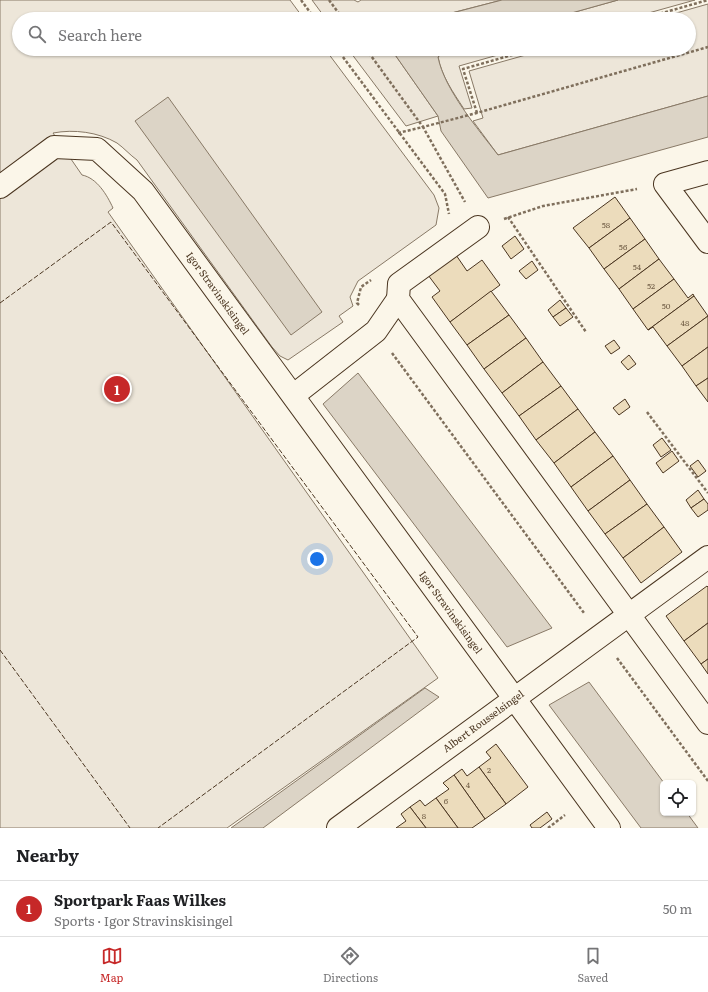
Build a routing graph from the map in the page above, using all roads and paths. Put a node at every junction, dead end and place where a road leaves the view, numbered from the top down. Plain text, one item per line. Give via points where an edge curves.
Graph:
1 (301, 0) edge
2 (329, 0) edge
3 (708, 0) edge
4 (310, 12) edge
5 (338, 12) edge
6 (666, 12) edge
7 (708, 47) edge
8 (696, 50) edge
9 (371, 56) edge
10 (508, 56) edge
11 (676, 56) edge
12 (477, 113) junction
13 (423, 127) junction
14 (398, 133) dead end
15 (708, 172) edge
16 (664, 184) junction
17 (0, 187) edge
18 (508, 217) junction
19 (478, 227) junction
20 (708, 242) edge
21 (398, 299) junction
22 (586, 332) dead end
23 (294, 396) junction
24 (647, 412) dead end
25 (708, 493) edge
26 (708, 557) edge
27 (629, 615) junction
28 (514, 698) junction
29 (708, 723) edge
30 (338, 828) edge
31 (609, 828) edge

1 - 4 path
2 - 5 path
3 - 6 path
7 - 8 path
9 - 13 path
10 - 12 path via 463,69
11 - 12 path
12 - 13 path
13 - 14 path
13 - 19 path
15 - 16 street
16 - 18 path via 543,206
16 - 20 street
17 - 23 street, Igor Stravinskisingel via 54,147 97,150 143,191
18 - 19 path
18 - 22 path
19 - 21 street via 399,284
21 - 23 street via 376,331
21 - 27 street
23 - 28 street, Igor Stravinskisingel
24 - 25 path
26 - 27 street, Albert Rousselsingel
27 - 28 street, Albert Rousselsingel
27 - 29 street
28 - 30 street, Albert Rousselsingel
28 - 31 street, Igor Stravinskisingel

